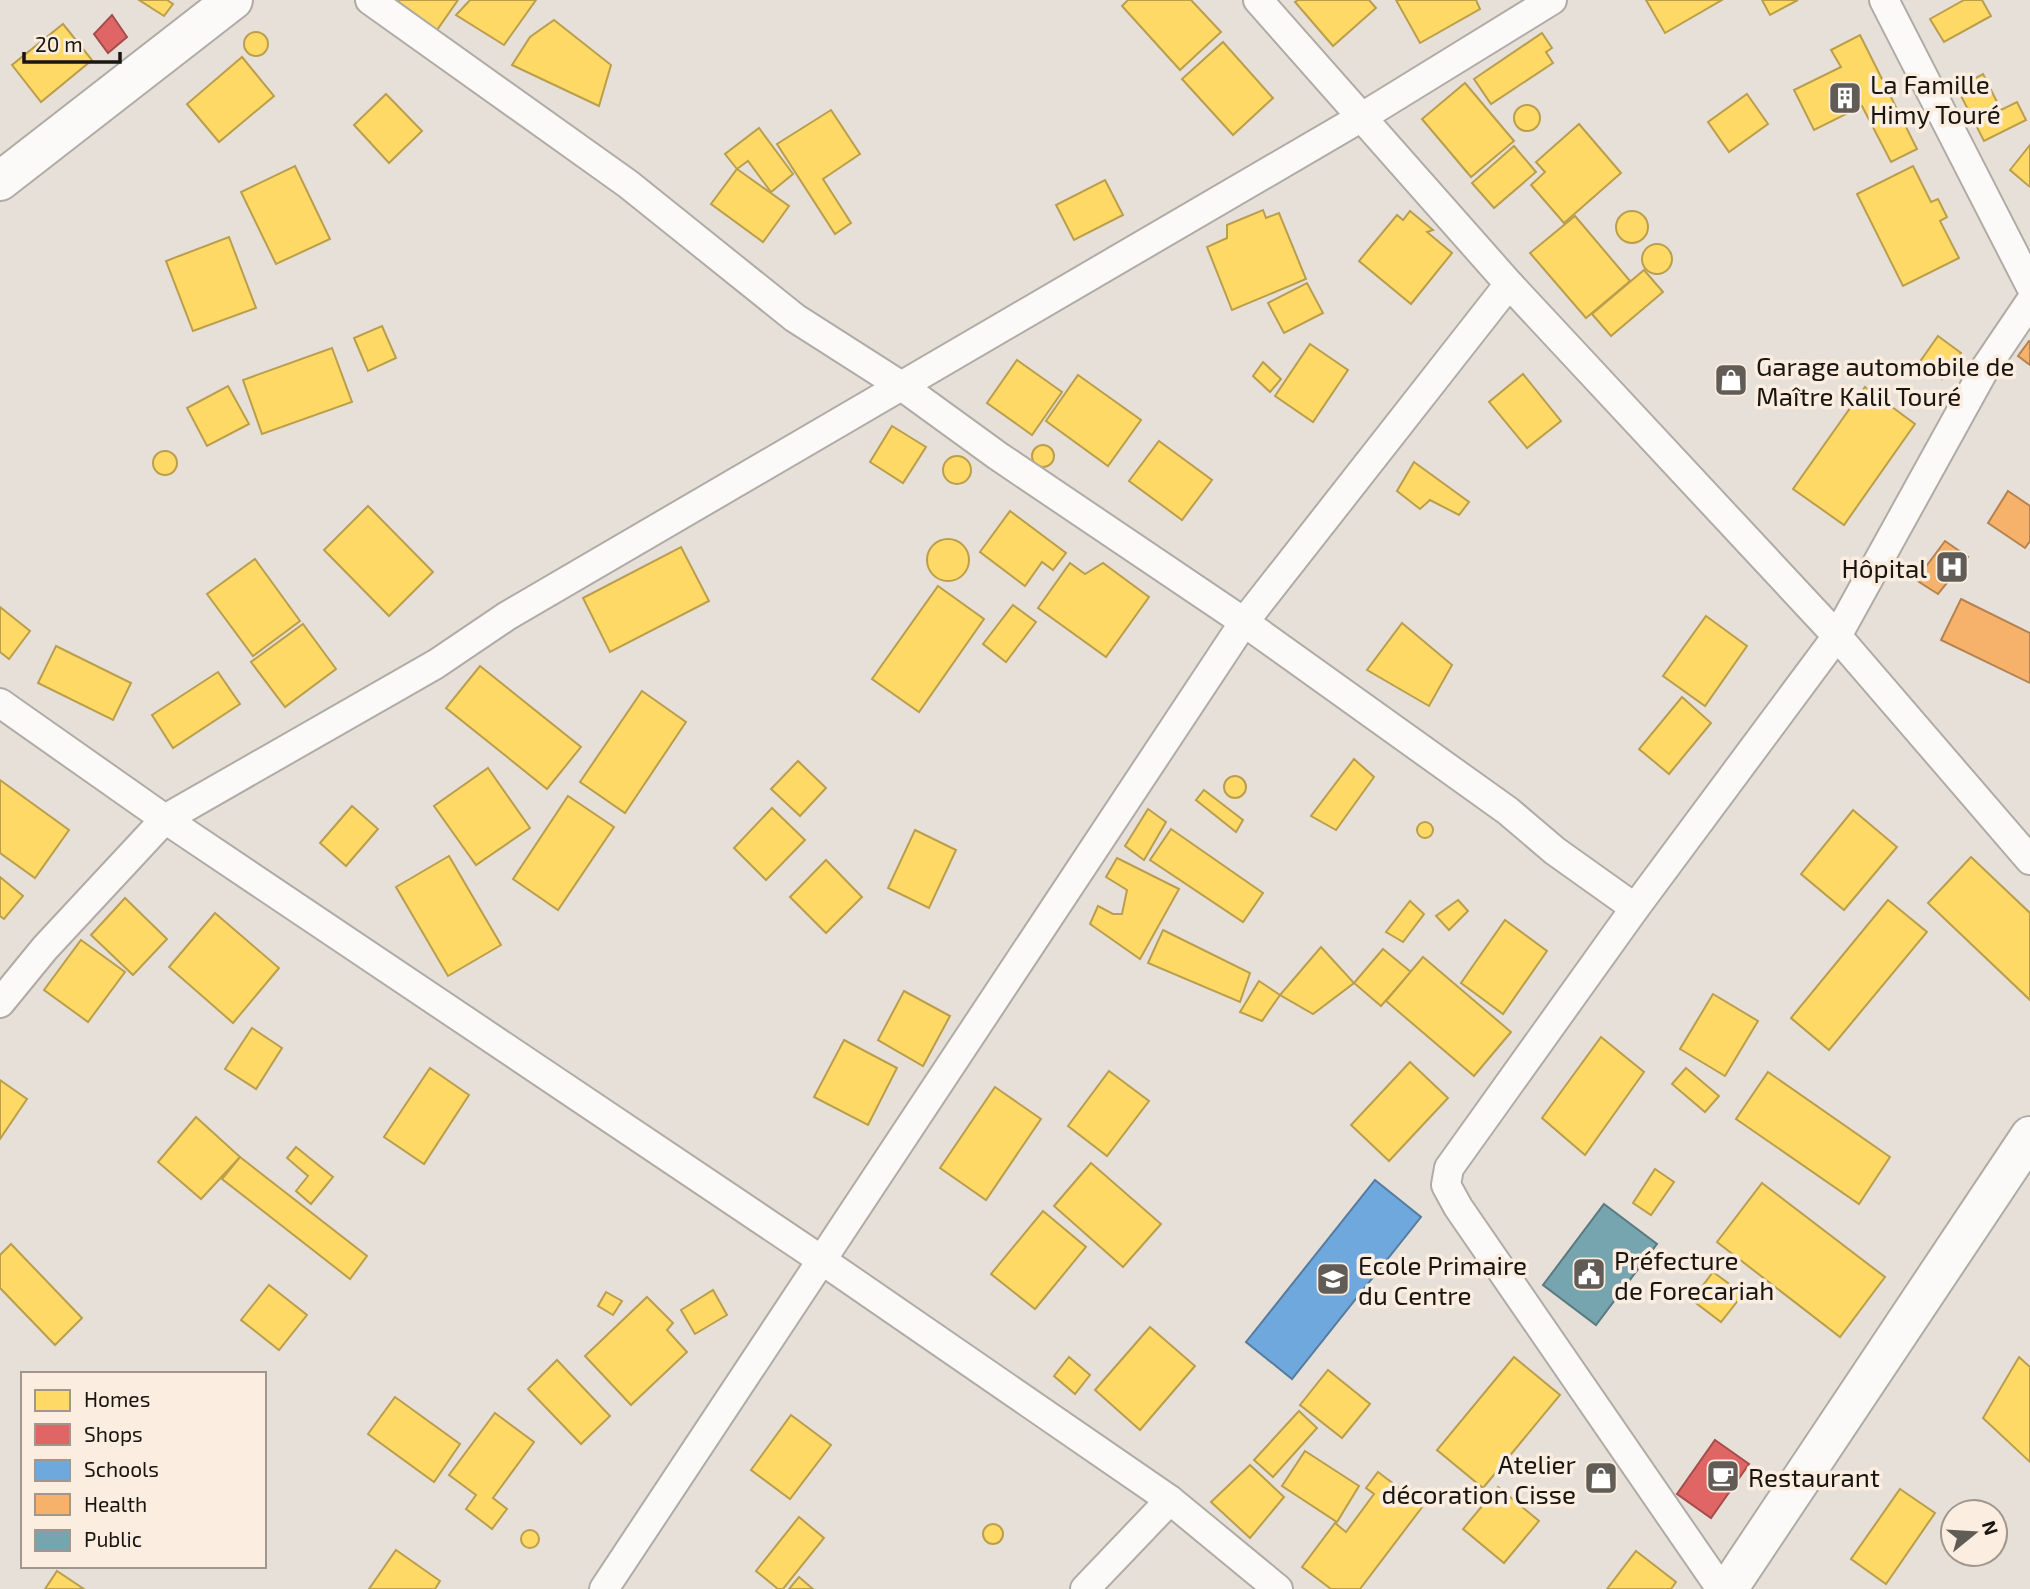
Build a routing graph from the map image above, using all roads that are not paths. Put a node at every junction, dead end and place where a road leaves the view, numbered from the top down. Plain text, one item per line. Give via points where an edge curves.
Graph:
1 (233, 0) edge
2 (370, 0) edge
3 (1258, 0) edge
4 (1552, 0) edge
5 (1884, 0) edge
6 (1362, 117) junction
7 (0, 181) edge
8 (1509, 284) junction
9 (2030, 285) edge
10 (2030, 302) edge
11 (903, 387) junction
12 (1244, 622) junction
13 (1837, 636) junction
14 (0, 704) edge
15 (165, 819) junction
16 (2030, 860) edge
17 (1634, 908) junction
18 (0, 1003) edge
19 (2030, 1136) edge
20 (823, 1261) junction
21 (1170, 1500) junction
22 (604, 1589) edge
23 (1084, 1589) edge
24 (1278, 1589) edge
25 (1721, 1589) edge
26 (1728, 1589) edge

1 - 7 main road
2 - 11 street via 628,184 794,318
3 - 6 street
4 - 6 street
5 - 9 street
6 - 8 street
6 - 11 street
8 - 12 street
8 - 13 street
10 - 13 street via 1984,370
11 - 12 street
11 - 15 street
12 - 17 street via 1508,811
12 - 20 street
13 - 16 street
13 - 17 street
14 - 15 street
15 - 18 street
15 - 20 street
17 - 25 street via 1449,1168 1446,1185
19 - 26 main road
20 - 21 street
20 - 22 street
21 - 23 street
21 - 24 street

